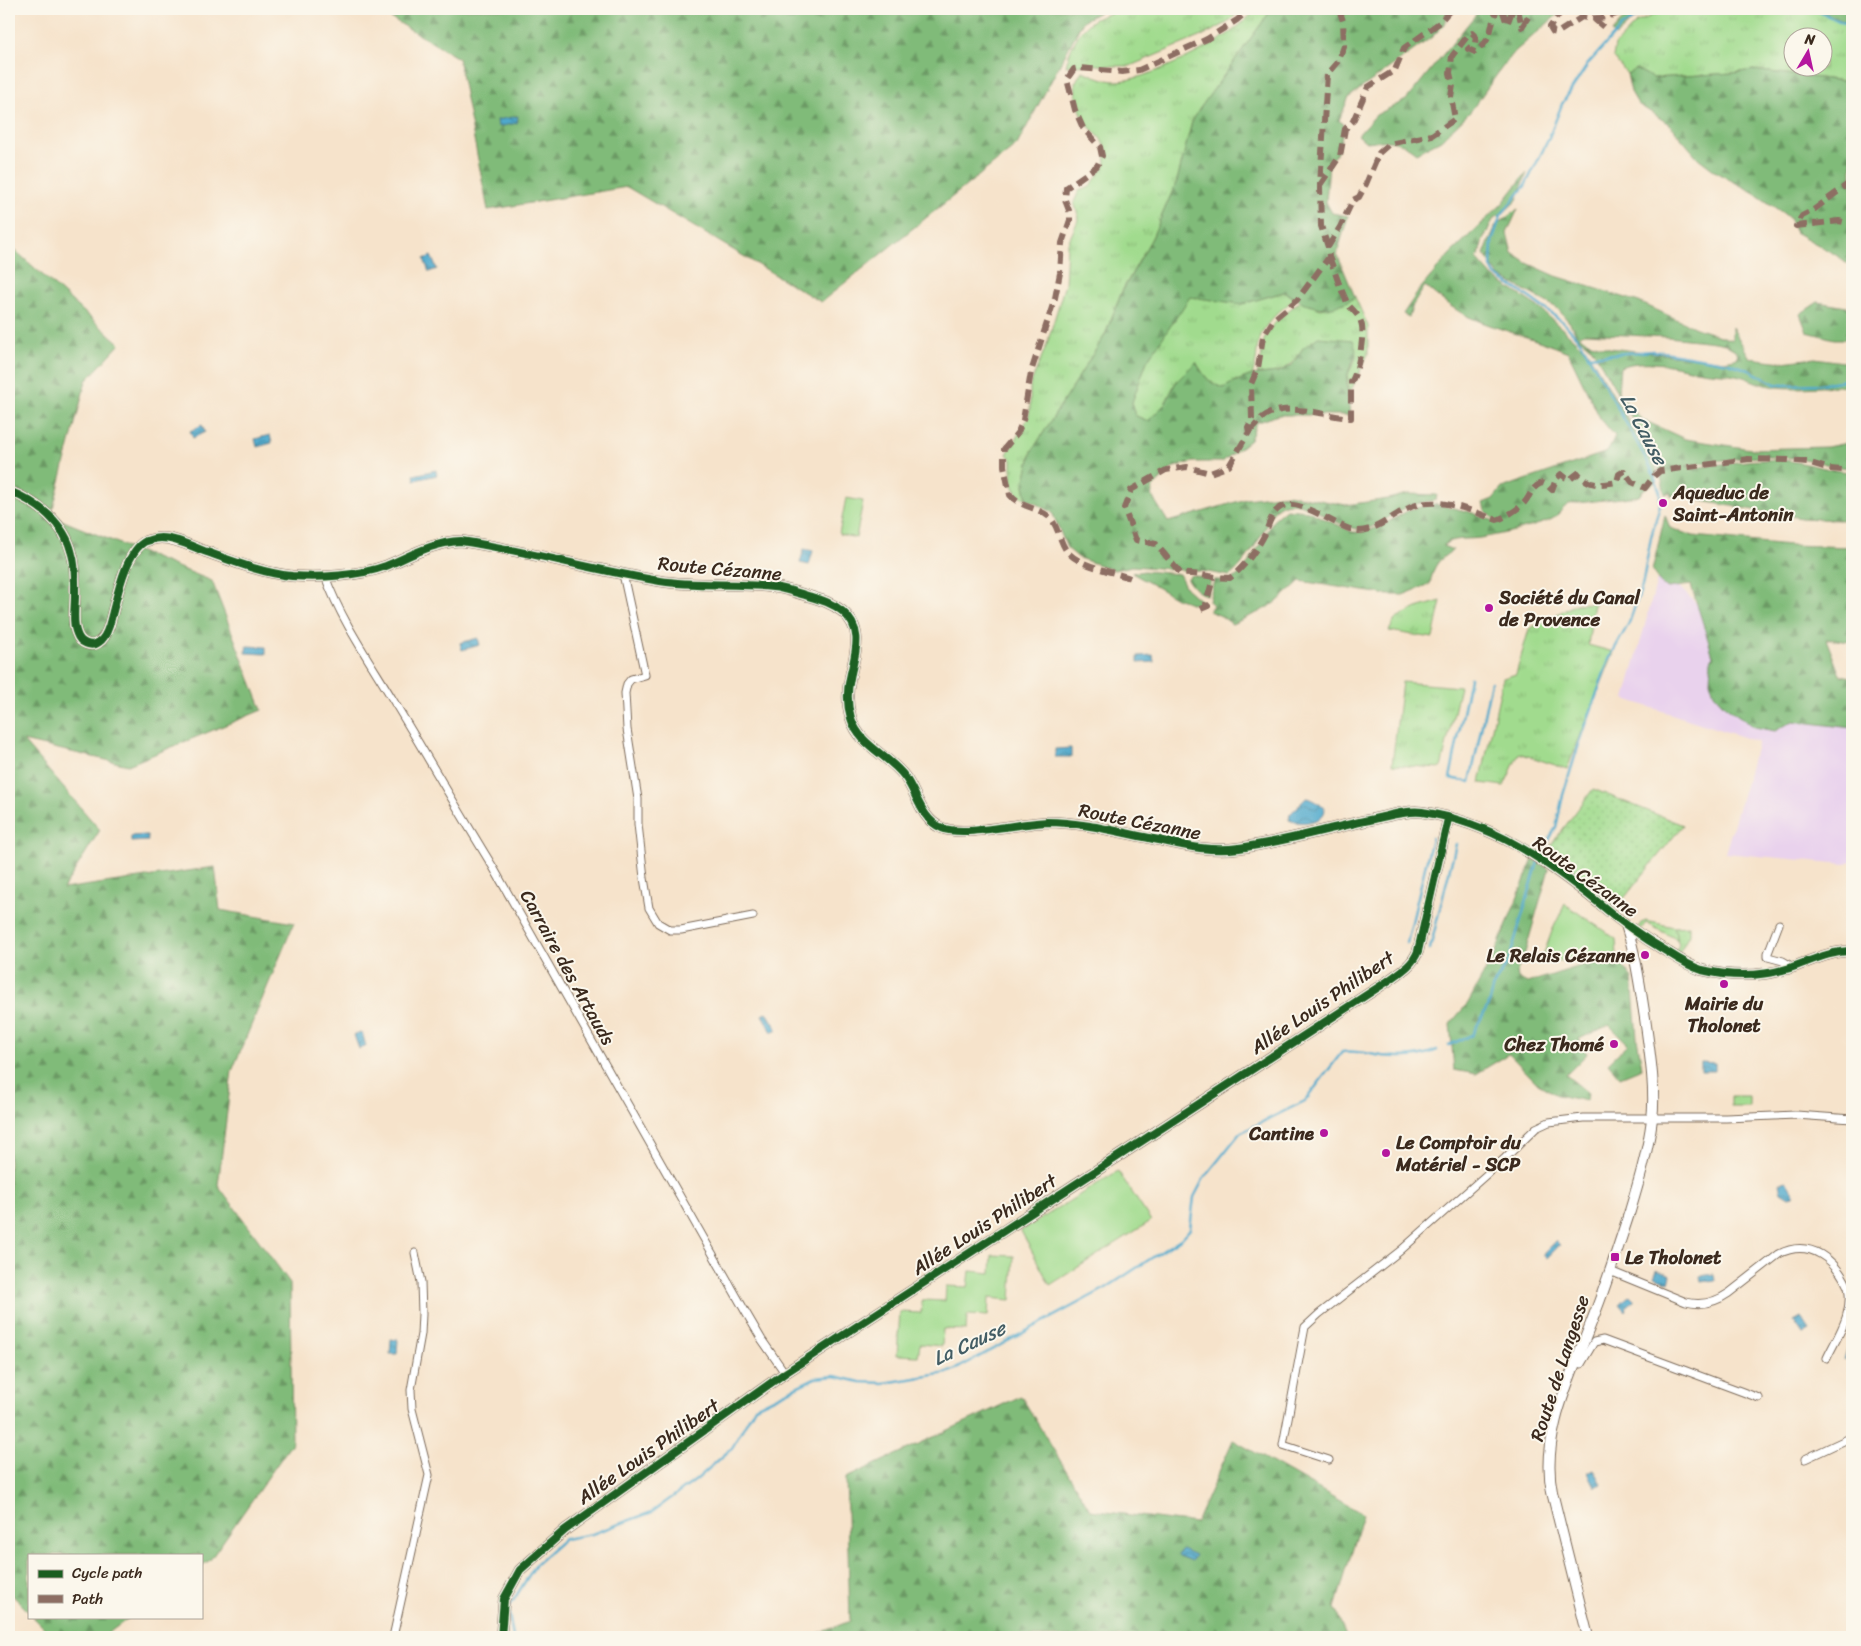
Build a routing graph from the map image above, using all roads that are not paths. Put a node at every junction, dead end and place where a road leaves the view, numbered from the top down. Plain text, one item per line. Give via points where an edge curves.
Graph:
1 (9, 491) edge
2 (623, 574) junction
3 (325, 576) junction
4 (1448, 819) junction
5 (753, 916) dead end
6 (1779, 924) dead end
7 (1626, 926) junction
8 (1852, 951) edge
9 (1793, 967) junction
10 (1652, 1118) junction
11 (1852, 1119) edge
12 (415, 1253) dead end
13 (1610, 1271) junction
14 (1850, 1287) edge
15 (1827, 1358) dead end
16 (1576, 1362) junction
17 (785, 1373) junction
18 (1759, 1398) dead end
19 (1852, 1437) edge
20 (1805, 1459) dead end
21 (1329, 1460) dead end
22 (393, 1637) edge
23 (500, 1637) edge
24 (1588, 1637) edge

1 - 3 street, Route Cézanne via 42,509 69,542 74,570 77,635 90,645 98,643 104,636 128,562 135,550 148,540 172,540 277,573
2 - 3 street, Route Cézanne via 461,541 429,547 370,570
2 - 4 street, Route Cézanne via 663,582 779,587 840,609 857,634 848,692 850,717 855,729 906,778 930,821 947,830 1062,823 1218,850 1253,846 1407,812 1422,812
2 - 5 street via 645,675 631,679 625,693 650,908 658,923 670,930
3 - 17 street, Carraire des Artauds via 352,632 494,867 744,1310
4 - 7 street, Route Cézanne via 1486,830 1538,857
4 - 17 street, Allée Louis Philibert via 1418,952 1405,968
6 - 9 street via 1768,957
7 - 9 street, Route Cézanne via 1701,970 1757,975
7 - 10 street, Route de Langesse via 1635,954 1652,1068
8 - 9 street, Route Cézanne via 1837,952
10 - 11 street via 1804,1116
10 - 13 street, Route de Langesse via 1640,1175
10 - 21 street via 1583,1118 1541,1125 1400,1252 1306,1327 1283,1445
12 - 22 street via 421,1282 422,1314 411,1390 412,1410 429,1474
13 - 14 street via 1686,1302 1706,1304 1730,1293 1779,1254 1802,1248 1826,1258
13 - 16 street, Route de Langesse
14 - 15 street via 1848,1313
16 - 18 street via 1582,1364 1594,1342 1603,1340
16 - 24 street, Route de Langesse via 1553,1432 1548,1475
17 - 23 street, Allée Louis Philibert via 565,1530 520,1570 504,1599
19 - 20 street

